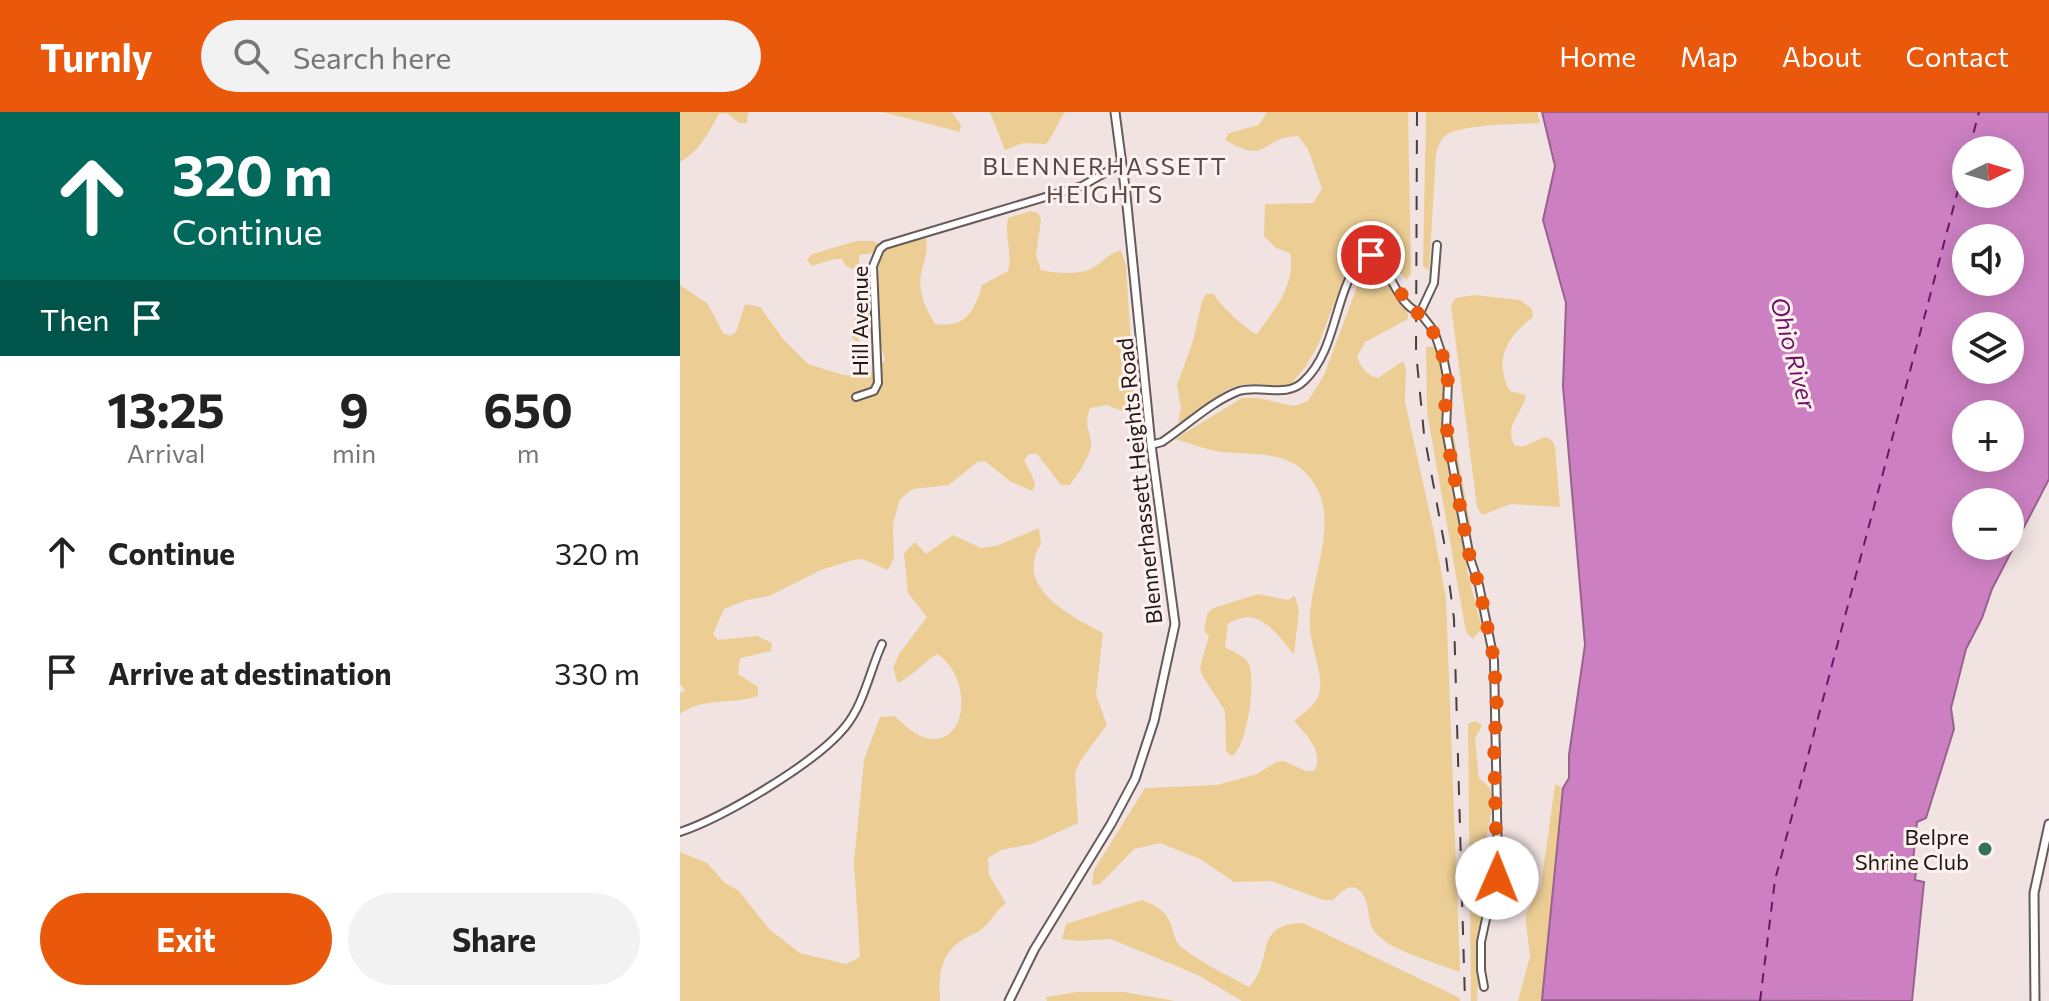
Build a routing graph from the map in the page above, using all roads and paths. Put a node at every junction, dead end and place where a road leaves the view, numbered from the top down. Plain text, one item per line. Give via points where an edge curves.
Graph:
1 (1115, 112) edge
2 (1122, 163) junction
3 (1437, 245) dead end
4 (1420, 313) junction
5 (856, 397) dead end
6 (1151, 445) junction
7 (882, 644) dead end
8 (2049, 824) edge
9 (680, 832) edge
10 (1484, 987) dead end
11 (1009, 1001) edge
12 (2035, 1001) edge

1 - 2 street, Blennerhassett Heights Road
2 - 5 street, Hill Avenue via 1082,186 897,239 880,249 873,266 878,383 874,391
2 - 6 street, Blennerhassett Heights Road
3 - 4 street via 1434,283
4 - 6 street via 1400,295 1385,267 1365,255 1354,269 1329,341 1303,383 1282,392 1241,391
4 - 10 street via 1434,331 1444,361 1446,430 1494,660 1498,863 1481,942
6 - 11 street, Blennerhassett Heights Road via 1175,624 1154,721 1135,779
7 - 9 street via 858,706 832,740 782,778
8 - 12 street via 2034,893

